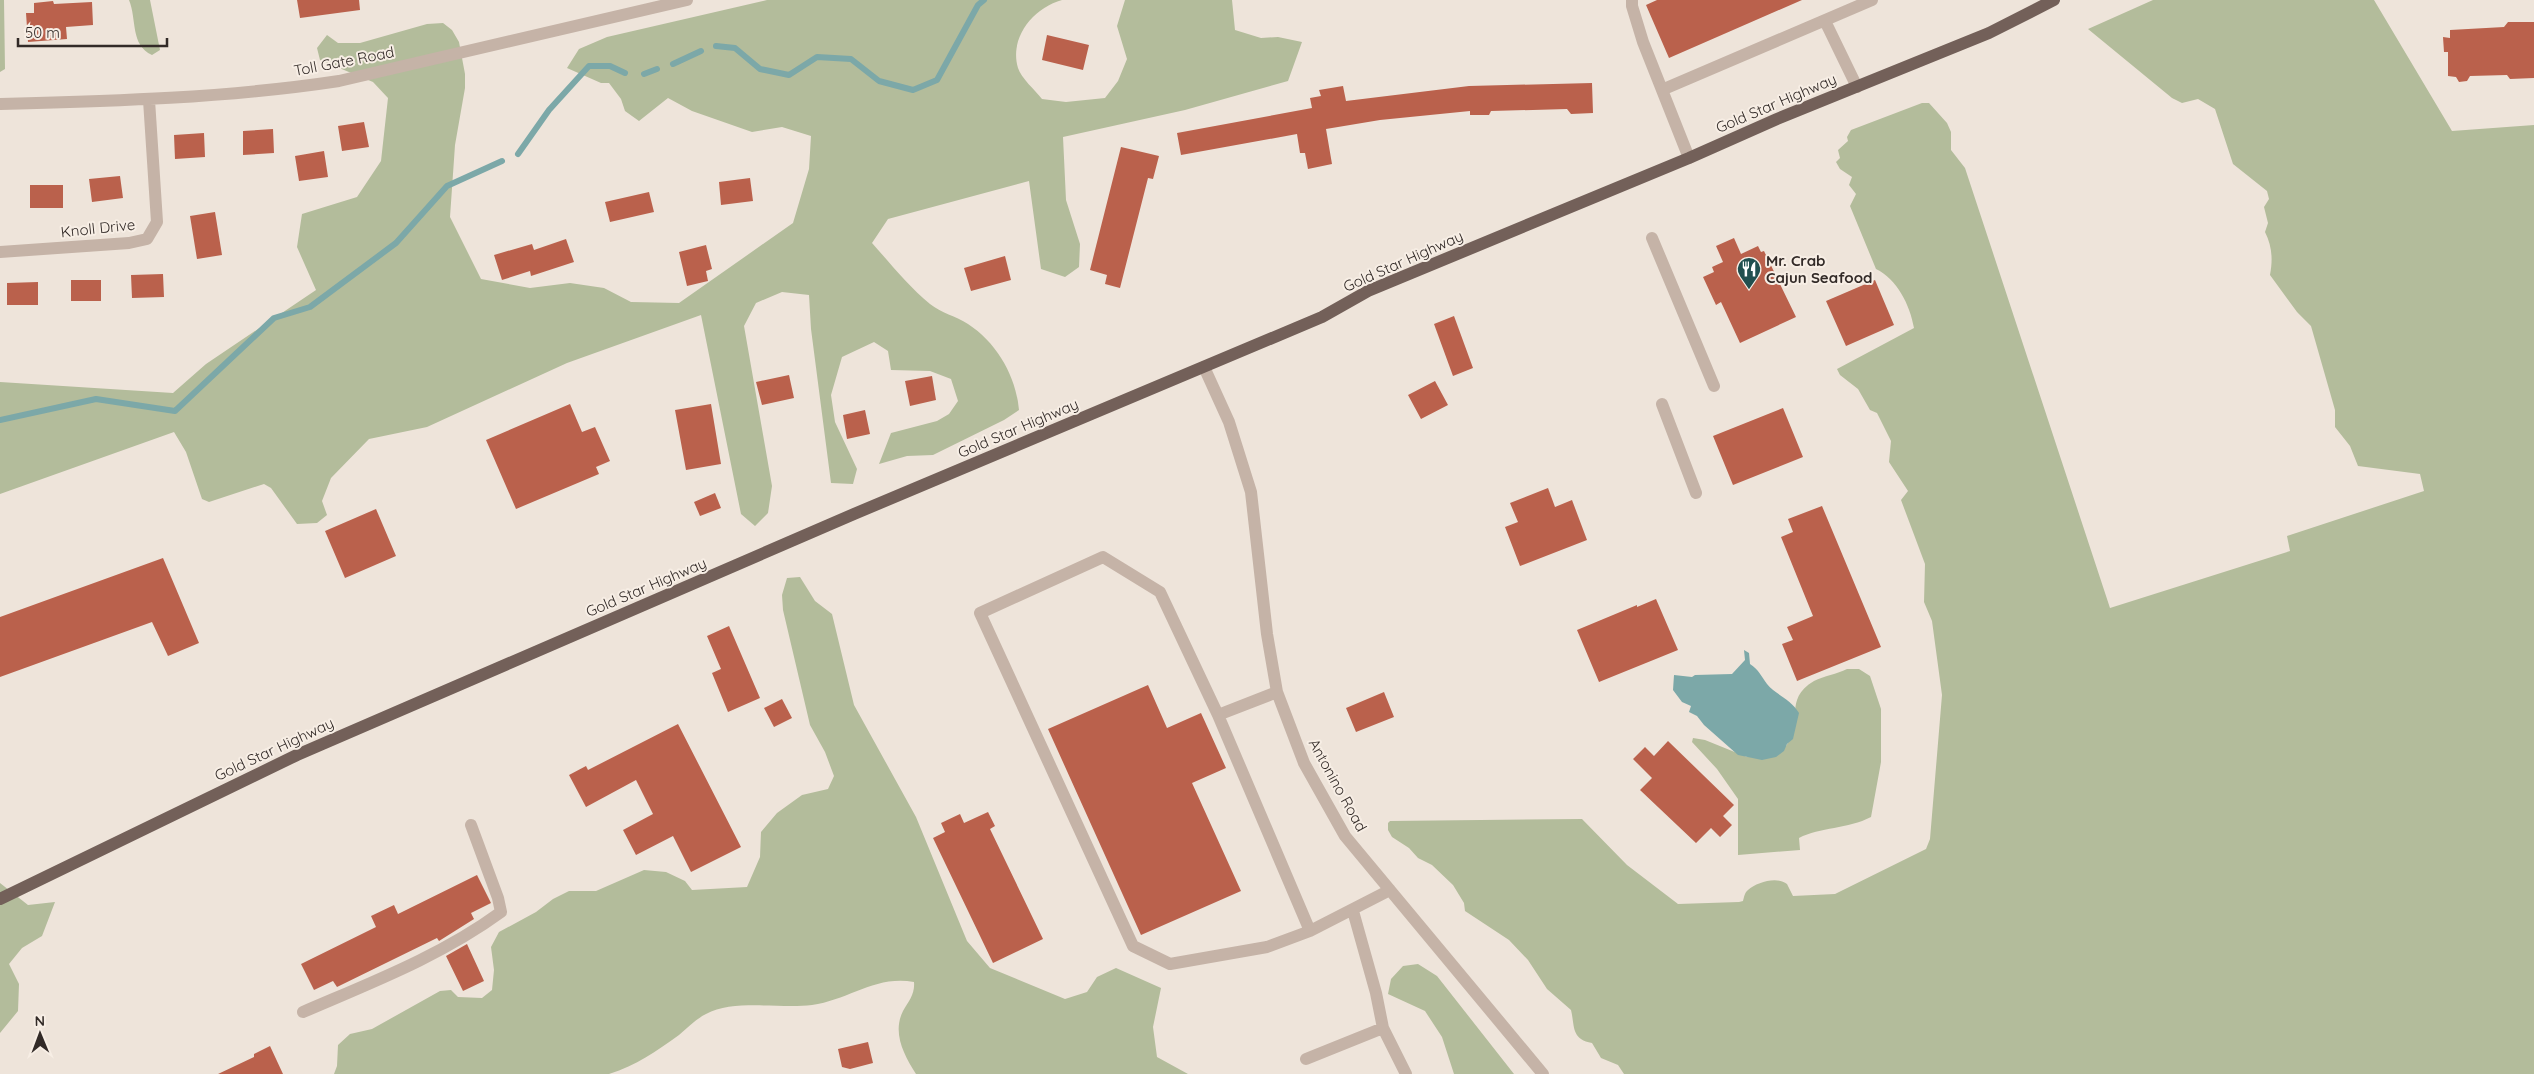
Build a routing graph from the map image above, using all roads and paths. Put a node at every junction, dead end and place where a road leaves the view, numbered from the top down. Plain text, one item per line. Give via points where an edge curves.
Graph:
1 (687, 0) edge
2 (1632, 0) edge
3 (1872, 0) edge
4 (2054, 0) edge
5 (1845, 6) edge
6 (1825, 21) junction
7 (1857, 86) junction
8 (1664, 89) junction
9 (149, 100) junction
10 (0, 104) edge
11 (1689, 158) junction
12 (1652, 238) dead end
13 (0, 252) edge
14 (1204, 367) junction
15 (1714, 386) dead end
16 (1662, 404) dead end
17 (1696, 493) dead end
18 (1277, 692) junction
19 (1218, 715) junction
20 (471, 825) dead end
21 (1390, 890) junction
22 (0, 899) edge
23 (1353, 911) junction
24 (1310, 931) junction
25 (303, 1012) dead end
26 (1383, 1028) junction
27 (1306, 1059) dead end
28 (1406, 1074) edge
29 (1543, 1074) edge

1 - 9 street, Toll Gate Road via 339,81 281,90
2 - 8 street via 1644,42
3 - 5 street
4 - 7 main road, Gold Star Highway via 1989,33
5 - 6 street
6 - 7 street
6 - 8 street
7 - 11 main road, Gold Star Highway
8 - 11 street
9 - 10 street, Toll Gate Road
9 - 13 street, Knoll Drive via 157,222 147,239 129,244
11 - 14 main road, Gold Star Highway via 1368,290 1322,317
12 - 15 street
14 - 18 street, Antonino Road via 1228,422 1251,492
14 - 22 main road, Gold Star Highway via 297,755
16 - 17 street
18 - 19 street
18 - 21 street, Antonino Road via 1304,763 1340,827
19 - 24 street
19 - 24 street via 1160,592 1103,557 980,613 1133,946 1170,964 1267,947
20 - 25 street via 501,912 482,926 405,968
21 - 23 street
21 - 29 street, Antonino Road
23 - 24 street
23 - 26 street
26 - 27 street
26 - 28 street

